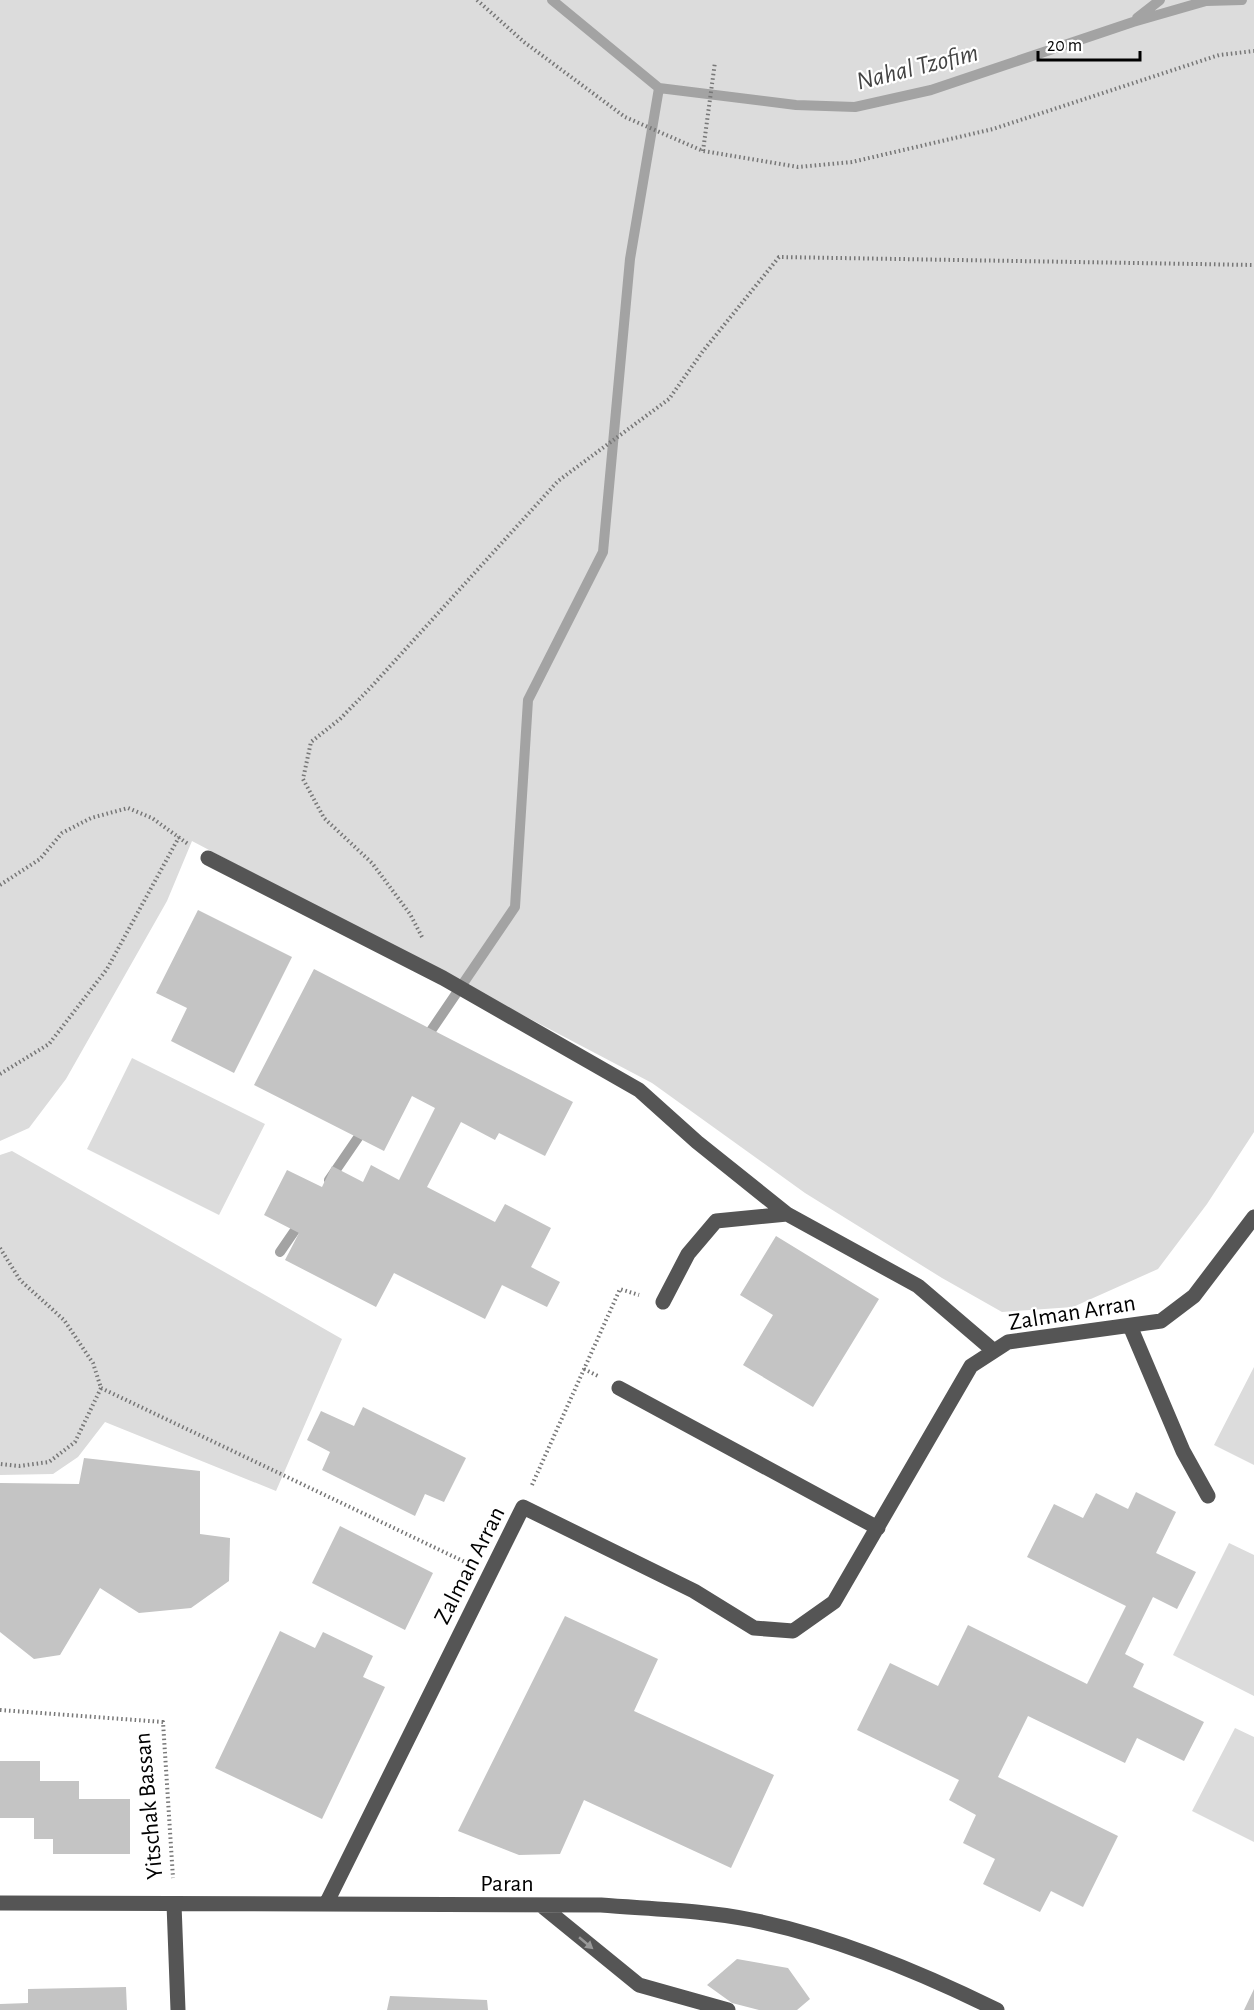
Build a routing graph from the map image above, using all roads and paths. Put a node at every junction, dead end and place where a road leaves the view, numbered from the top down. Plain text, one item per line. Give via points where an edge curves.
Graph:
1 (477, 0) edge
2 (1254, 51) edge
3 (715, 62) dead end
4 (703, 152) junction
5 (1254, 265) edge
6 (180, 837) junction
7 (208, 858) joint
8 (0, 885) edge
9 (443, 978) junction
10 (1, 1073) edge
11 (0, 1079) edge
12 (787, 1214) junction
13 (1254, 1217) edge
14 (0, 1248) edge
15 (663, 1302) joint
16 (1130, 1326) junction
17 (994, 1351) junction
18 (101, 1388) junction
19 (619, 1388) dead end
20 (0, 1464) edge
21 (1208, 1496) dead end
22 (523, 1507) junction
23 (878, 1528) junction
24 (490, 1574) junction
25 (0, 1710) edge
26 (0, 1903) edge
27 (174, 1904) junction
28 (326, 1904) junction
29 (542, 1906) junction
30 (178, 2010) edge
31 (728, 2010) edge
32 (997, 2010) edge

1 - 4 path via 524,42 625,117
2 - 4 path via 1219,56 993,129 852,162 798,167
3 - 4 path
5 - 9 path via 779,257 669,399 558,481 372,686 311,742 303,779 324,819 372,863 410,914
6 - 7 path
6 - 8 path via 128,808 91,818 62,833 40,859
6 - 10 path via 108,969 48,1044
7 - 9 street
9 - 12 street via 639,1090
10 - 11 path
12 - 15 street via 716,1221 688,1254
12 - 17 street via 918,1286
13 - 16 street, Zalman Arran via 1194,1296 1161,1321
14 - 18 path via 20,1280 64,1320 93,1363
15 - 22 path via 620,1289
16 - 17 street, Zalman Arran via 1008,1341
16 - 21 street via 1183,1451
17 - 23 street, Zalman Arran via 971,1366
18 - 20 path via 75,1442 49,1462
18 - 24 path
19 - 23 street
22 - 23 street, Zalman Arran via 694,1592 754,1628 793,1631 834,1602
22 - 24 street, Zalman Arran
24 - 28 street, Zalman Arran
25 - 27 path, Yitschak Bassan via 163,1722
26 - 27 street, Paran
27 - 28 street, Paran
27 - 30 street
28 - 29 street, Paran
29 -> 31 street via 639,1985
29 - 32 street, Paran via 601,1905 751,1920 821,1938 884,1961

